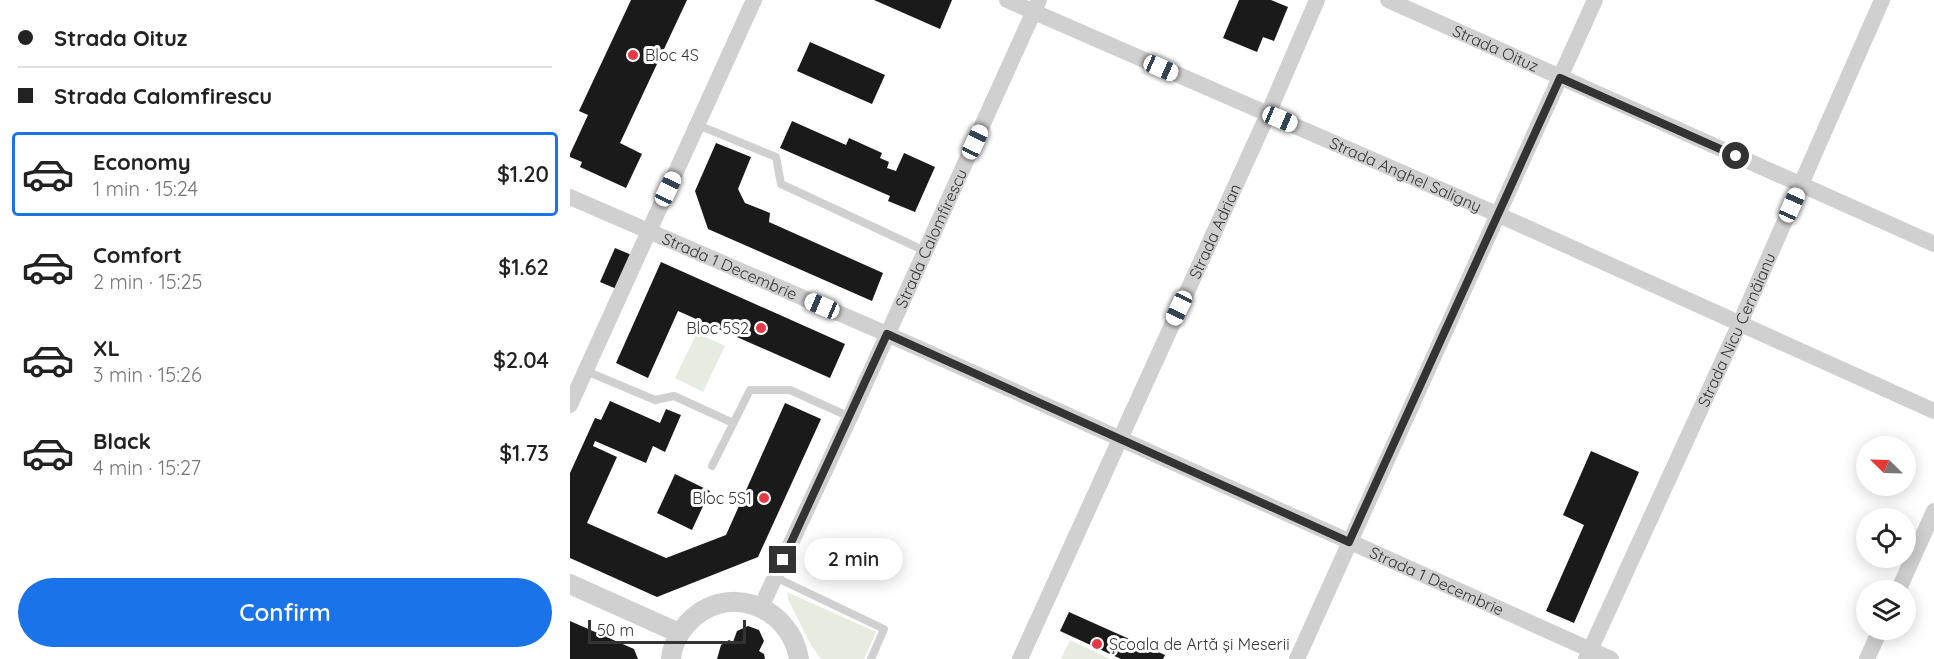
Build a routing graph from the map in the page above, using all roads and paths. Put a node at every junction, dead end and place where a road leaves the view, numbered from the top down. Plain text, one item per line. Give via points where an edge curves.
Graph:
1 (754, 0) edge
2 (1007, 0) edge
3 (1317, 0) edge
4 (1388, 0) edge
5 (1596, 0) edge
6 (1882, 0) edge
7 (1037, 6) edge
8 (1560, 78) junction
9 (1268, 114) junction
10 (698, 125) junction
11 (1801, 185) junction
12 (570, 197) edge
13 (1499, 215) junction
14 (649, 231) junction
15 (1934, 244) edge
16 (925, 251) junction
17 (1740, 323) junction
18 (887, 334) junction
19 (586, 371) junction
20 (570, 405) edge
21 (1934, 411) edge
22 (850, 417) junction
23 (733, 423) junction
24 (1119, 438) junction
25 (712, 466) dead end
26 (1934, 511) edge
27 (1349, 542) junction
28 (775, 577) junction
29 (1903, 580) edge
30 (570, 584) edge
31 (761, 607) junction
32 (679, 633) junction
33 (1876, 640) edge
34 (1588, 654) edge
35 (671, 659) edge
36 (799, 659) edge
37 (871, 659) edge
38 (1020, 659) edge
39 (1297, 659) edge
40 (1611, 659) edge
41 (1867, 659) edge

1 - 10 street
2 - 7 street, Strada Anghel Saligny
3 - 9 street, Strada Adrian
4 - 8 street, Strada Oituz
5 - 8 street
6 - 11 street, Strada Nicu Cernăianu
7 - 9 street, Strada Anghel Saligny
7 - 16 street, Strada Calomfirescu
8 - 11 street, Strada Oituz
8 - 13 street
9 - 13 street, Strada Anghel Saligny
9 - 24 street, Strada Adrian
10 - 14 street
10 - 16 lane via 776,157 781,184
11 - 15 street, Strada Oituz
11 - 17 street, Strada Nicu Cernăianu
12 - 14 street, Strada 1 Decembrie
13 - 17 street, Strada Anghel Saligny
13 - 27 street
14 - 18 street, Strada 1 Decembrie
14 - 19 street
16 - 18 street, Strada Calomfirescu
17 - 21 street, Strada Anghel Saligny
17 - 34 street, Strada Nicu Cernăianu
18 - 22 street, Strada Calomfirescu
18 - 24 street, Strada 1 Decembrie
19 - 20 street
19 - 23 lane via 655,400 674,396
22 - 23 lane via 790,390 750,390
22 - 28 street, Strada Calomfirescu
23 - 25 lane
24 - 27 street, Strada 1 Decembrie
24 - 38 street, Strada Adrian
26 - 29 street
27 - 34 street, Strada 1 Decembrie
27 - 39 street
28 - 31 street, Strada Calomfirescu
28 - 37 lane via 884,628
30 - 32 street
31 - 32 street via 724,602 699,613
31 - 36 street via 789,630
32 - 35 street
33 - 41 street
34 - 40 street, Strada 1 Decembrie

